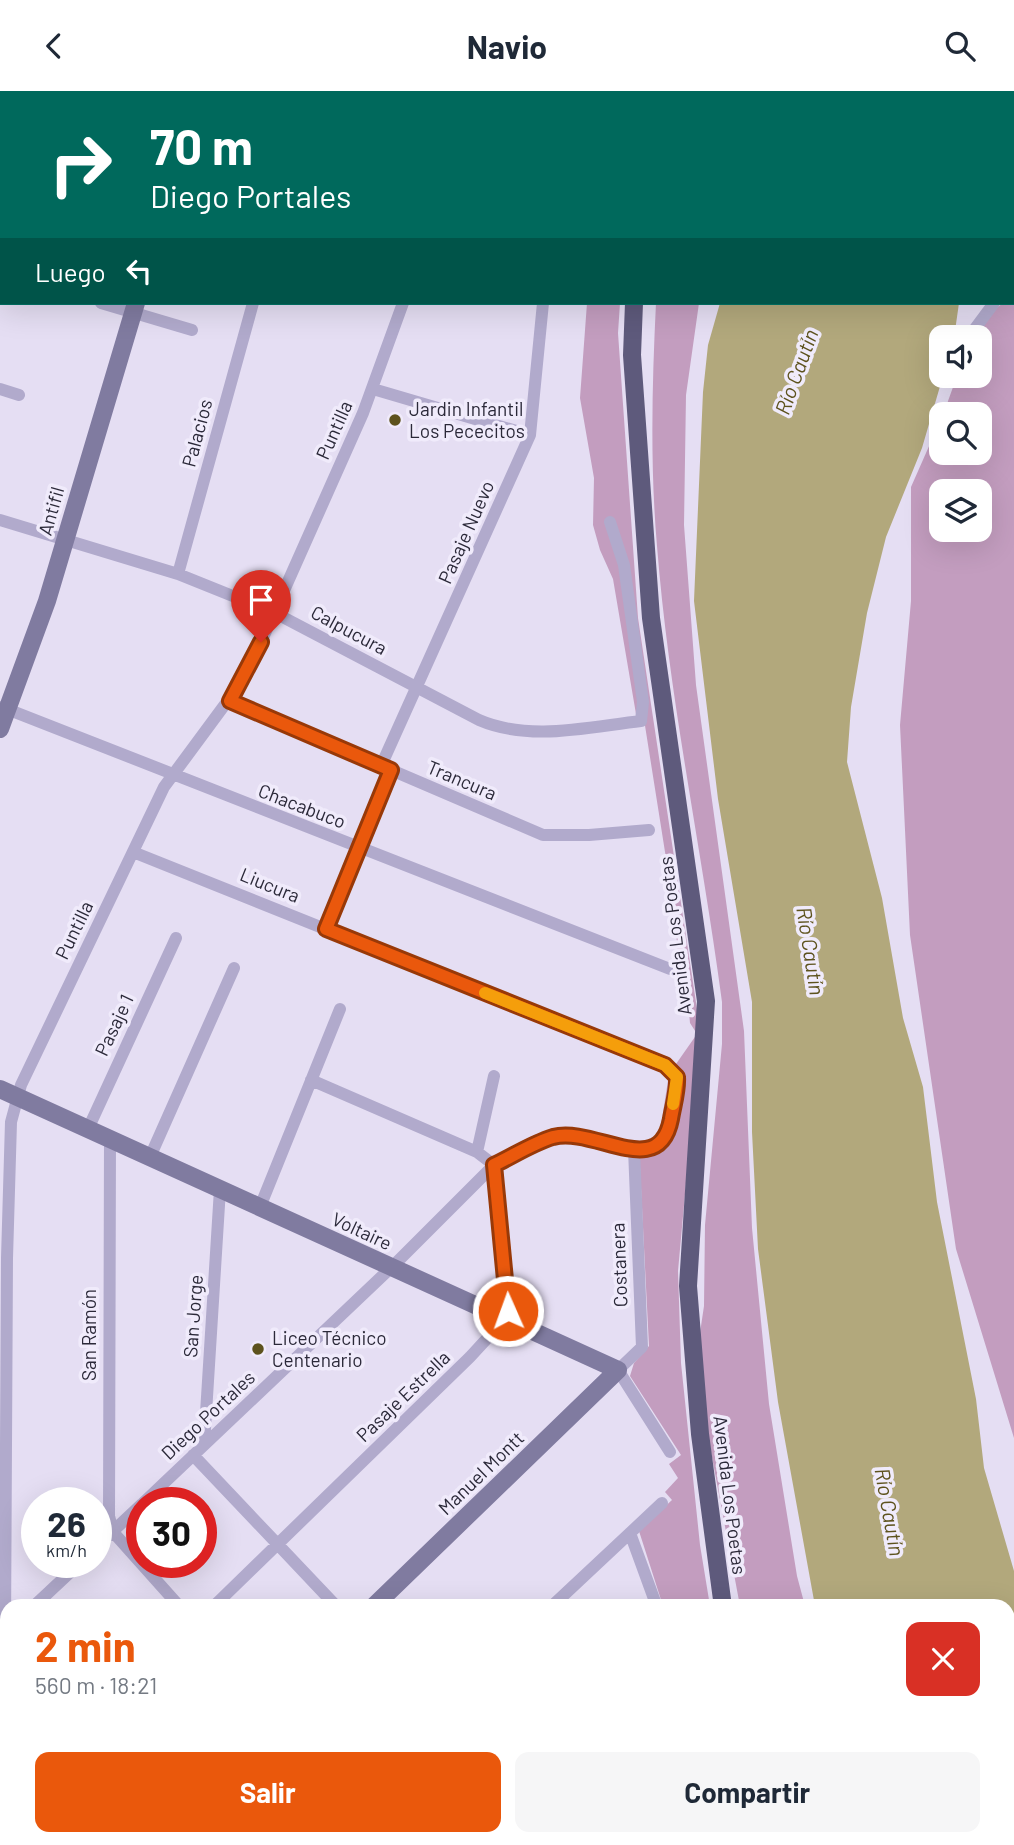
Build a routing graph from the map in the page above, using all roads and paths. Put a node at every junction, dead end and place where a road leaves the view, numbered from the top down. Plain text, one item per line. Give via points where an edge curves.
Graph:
1 (114, 305) edge
2 (252, 305) edge
3 (402, 305) edge
4 (543, 305) edge
5 (634, 305) edge
6 (993, 305) edge
7 (134, 308) edge
8 (978, 325) edge
9 (192, 330) dead end
10 (0, 389) edge
11 (373, 389) junction
12 (19, 395) dead end
13 (530, 435) junction
14 (0, 520) edge
15 (610, 522) dead end
16 (65, 539) junction
17 (178, 574) junction
18 (275, 613) junction
19 (418, 688) junction
20 (230, 701) junction
21 (4, 708) edge
22 (0, 729) edge
23 (386, 768) junction
24 (171, 776) junction
25 (649, 830) dead end
26 (360, 849) junction
27 (133, 852) junction
28 (326, 929) junction
29 (176, 938) dead end
30 (234, 968) dead end
31 (670, 969) dead end
32 (340, 1009) dead end
33 (494, 1076) dead end
34 (311, 1080) junction
35 (8, 1093) edge
36 (88, 1129) junction
37 (110, 1139) junction
38 (634, 1149) junction
39 (477, 1152) junction
40 (150, 1157) junction
41 (494, 1165) junction
42 (220, 1189) junction
43 (260, 1207) junction
44 (391, 1268) junction
45 (505, 1319) junction
46 (618, 1370) junction
47 (204, 1445) junction
48 (670, 1452) dead end
49 (193, 1455) junction
50 (160, 1487) edge
51 (662, 1503) dead end
52 (126, 1519) edge
53 (113, 1532) junction
54 (630, 1533) junction
55 (277, 1544) junction
56 (64, 1578) edge
57 (4, 1599) edge
58 (42, 1599) edge
59 (173, 1599) edge
60 (221, 1599) edge
61 (329, 1599) edge
62 (381, 1599) edge
63 (560, 1599) edge
64 (654, 1599) edge
65 (722, 1599) edge

1 - 7 street
2 - 17 street, Palacios
3 - 11 street, Puntilla
4 - 13 street, Pasaje Nuevo
5 - 65 main road, Avenida Los Poetas via 633,368 651,618 706,1001 688,1286 700,1434
6 - 8 street
7 - 9 street
7 - 16 street, Antifil
10 - 12 street
11 - 13 street
11 - 18 street, Puntilla
13 - 19 street, Pasaje Nuevo
14 - 16 street, Calpucura
15 - 19 street, Calpucura via 624,565 643,702 641,720 517,732 493,726
16 - 17 street, Calpucura
16 - 21 street, Antifil via 37,630
17 - 18 street, Calpucura
18 - 19 street, Calpucura
18 - 20 street, Puntilla
19 - 23 street, Pasaje Nuevo
20 - 23 street, Trancura
20 - 24 street, Puntilla
21 - 22 street, Antifil
21 - 24 street, Chacabuco
23 - 25 street, Trancura via 543,835
23 - 26 street, Pasaje Nuevo
24 - 26 street, Chacabuco
24 - 27 street, Puntilla
26 - 28 street, Pasaje Nuevo
26 - 31 street, Chacabuco
27 - 28 street, Liucura
27 - 35 street, Puntilla
28 - 38 street, Liucura via 665,1065 678,1080 668,1134 656,1149
29 - 36 street, Pasaje 1
30 - 40 street
32 - 34 street
33 - 39 street
34 - 39 street
34 - 43 street
35 - 36 street, Voltaire
35 - 57 street, Puntilla
36 - 37 street, Voltaire
37 - 40 street, Voltaire
37 - 53 street, San Ramón via 109,1504
38 - 41 street, Diego Portales via 592,1138 554,1137
38 - 46 street, Costanera via 642,1347
39 - 41 street
40 - 42 street, Voltaire
41 - 44 street, Diego Portales
41 - 45 street via 509,1298
42 - 43 street, Voltaire
42 - 47 street, San Jorge
43 - 44 street, Voltaire
44 - 45 street, Voltaire
44 - 47 street, Diego Portales
45 - 46 street, Voltaire
45 - 55 street, Pasaje Estrella
46 - 48 street
46 - 62 street, Manuel Montt
47 - 49 street, Diego Portales
49 - 50 street, Diego Portales
49 - 55 street
51 - 54 street
52 - 53 street, Diego Portales
53 - 59 street
54 - 63 street
54 - 64 street
55 - 60 street, Pasaje Estrella
55 - 61 street
56 - 58 street

